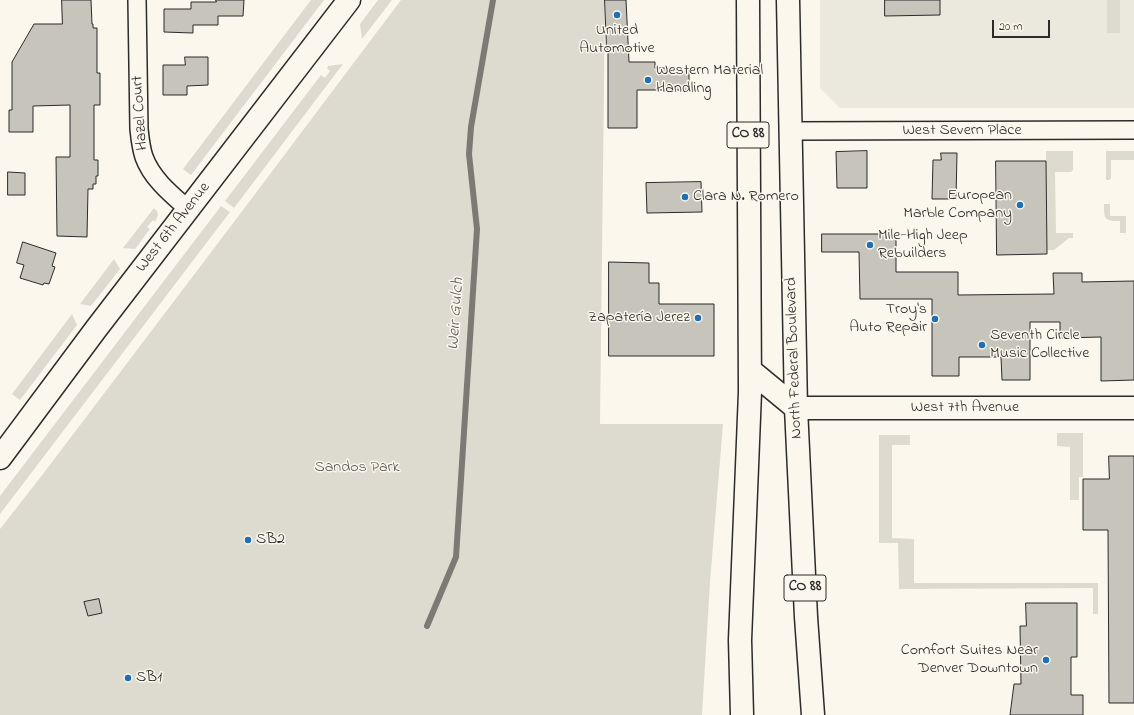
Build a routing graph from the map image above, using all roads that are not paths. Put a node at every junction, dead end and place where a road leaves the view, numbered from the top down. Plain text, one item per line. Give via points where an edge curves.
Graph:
1 (136, 0) edge
2 (349, 0) edge
3 (748, 0) edge
4 (788, 0) edge
5 (1134, 130) edge
6 (790, 131) junction
7 (188, 210) junction
8 (750, 370) junction
9 (796, 408) junction
10 (1134, 408) edge
11 (0, 458) edge
12 (742, 715) edge
13 (813, 715) edge

1 - 7 street, Hazel Court via 139,129 144,158 158,180
2 - 7 main road, West 6th Avenue
3 - 8 main road, CO 88
4 - 6 main road, North Federal Boulevard
5 - 6 street, West Severn Place
6 - 9 main road, North Federal Boulevard
7 - 11 main road, West 6th Avenue
8 - 9 main road
8 - 12 main road, CO 88 via 740,640
9 - 10 main road, West 7th Avenue
9 - 13 main road, North Federal Boulevard / CO 88

